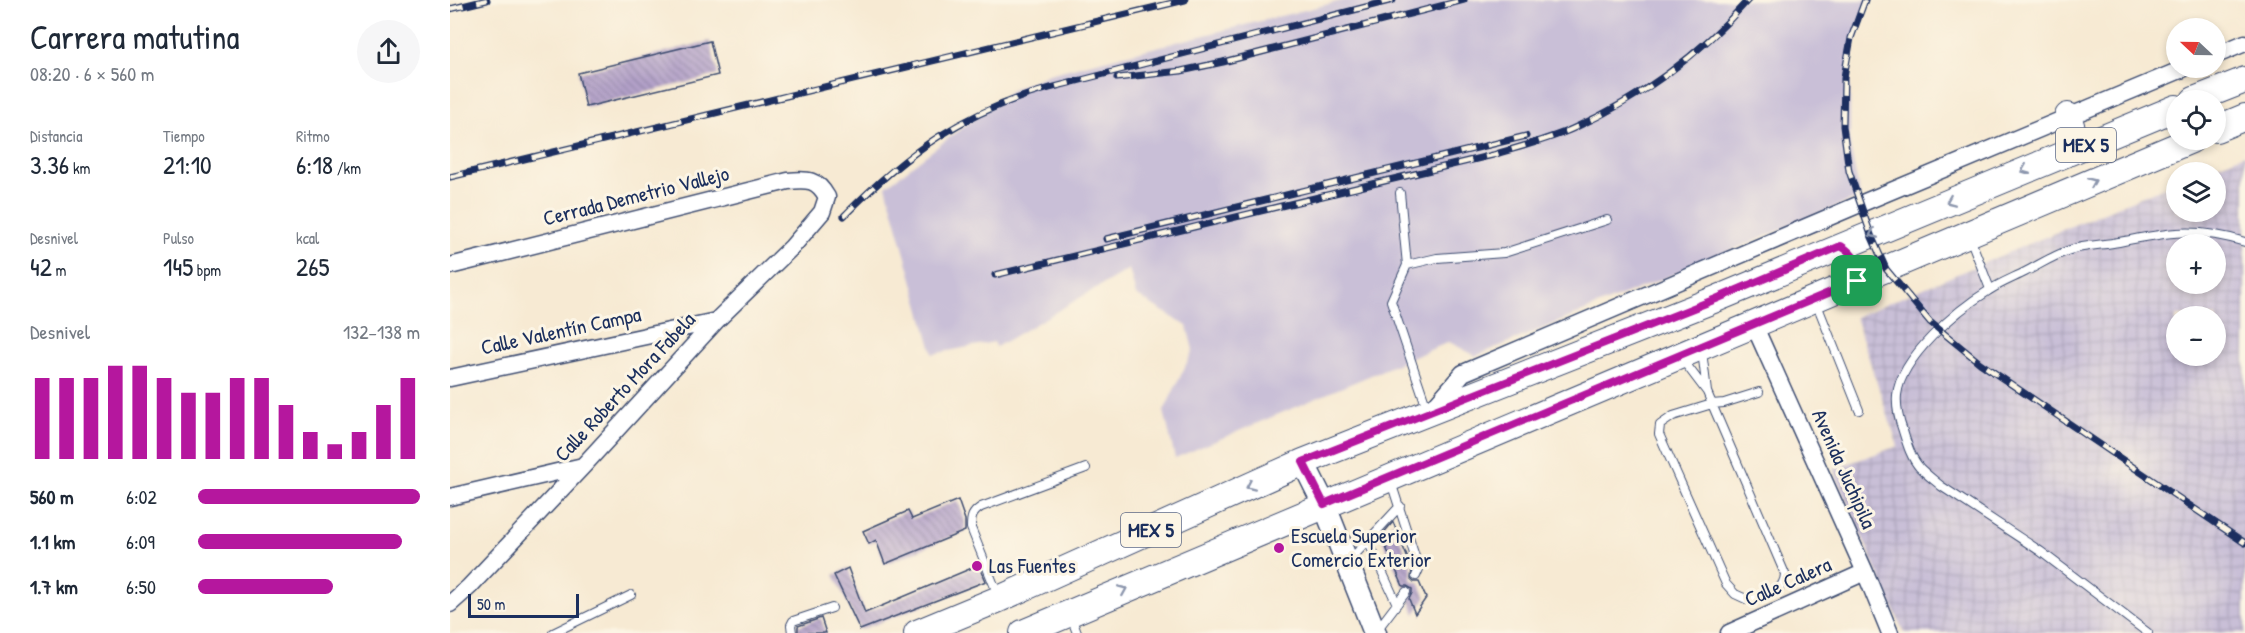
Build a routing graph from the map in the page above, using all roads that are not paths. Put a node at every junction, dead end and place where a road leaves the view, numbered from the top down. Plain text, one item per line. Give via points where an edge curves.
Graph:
1 (2245, 43) edge
2 (2226, 51) edge
3 (2166, 76) edge
4 (2245, 80) edge
5 (2220, 90) edge
6 (2166, 112) edge
7 (2068, 116) junction
8 (2245, 117) edge
9 (2226, 125) edge
10 (2078, 148) junction
11 (2168, 150) edge
12 (1400, 193) dead end
13 (827, 197) joint
14 (1607, 220) dead end
15 (1903, 220) junction
16 (1969, 235) junction
17 (2245, 242) edge
18 (1841, 246) junction
19 (1915, 256) junction
20 (450, 266) edge
21 (1407, 266) junction
22 (1857, 281) junction
23 (1990, 289) junction
24 (1815, 299) junction
25 (716, 321) junction
26 (1754, 325) junction
27 (1690, 350) junction
28 (450, 378) edge
29 (1707, 392) junction
30 (1760, 392) dead end
31 (1712, 404) junction
32 (1859, 410) dead end
33 (1428, 412) junction
34 (1303, 462) junction
35 (583, 466) junction
36 (1086, 468) dead end
37 (1389, 477) junction
38 (450, 497) edge
39 (1324, 504) junction
40 (1400, 506) junction
41 (1368, 541) junction
42 (1347, 562) junction
43 (1865, 572) junction
44 (1416, 576) dead end
45 (1406, 592) dead end
46 (631, 595) dead end
47 (999, 599) junction
48 (450, 604) edge
49 (1397, 604) junction
50 (832, 608) dead end
51 (1074, 623) edge
52 (553, 633) edge
53 (792, 633) edge
54 (917, 633) edge
55 (1023, 633) edge
56 (1375, 633) edge
57 (1729, 633) edge
58 (1890, 633) edge
59 (2148, 633) edge

1 - 2 street
3 - 7 street
4 - 5 main road
6 - 10 main road, MEX 5
7 - 10 main road
7 - 33 street via 1463,374
8 - 9 main road
10 -> 15 main road, MEX 5
16 -> 11 main road, MEX 5
12 - 21 lane
13 - 20 street, Cerrada Demetrio Vallejo via 812,181 788,181
13 - 25 street, Calle Roberto Mora Fabela via 822,212 792,247
14 - 21 lane via 1504,253 1437,258
15 -> 18 main road, MEX 5
15 - 19 main road via 1903,241
16 - 19 main road, MEX 5
16 - 23 lane
17 - 23 lane via 2220,234 2187,231 2086,245
18 - 22 main road via 1857,260
18 - 33 main road, MEX 5
19 - 22 main road, MEX 5
21 - 33 lane via 1391,301
22 - 24 main road, MEX 5
23 - 59 lane via 1955,315 1905,373 1897,396 1901,426 1911,455 1941,486 2040,551
24 - 26 main road, MEX 5
24 - 32 lane
25 - 28 street, Calle Valentín Campa
25 - 35 street, Calle Roberto Mora Fabela
26 - 27 main road, MEX 5
26 - 43 street, Avenida Juchipila
27 - 29 lane
27 - 29 lane
27 - 37 main road, MEX 5
29 - 31 lane
30 - 31 lane
31 - 31 lane via 1673,416 1660,425 1659,434 1725,584 1748,600 1778,589 1785,574
33 - 34 main road, MEX 5
34 - 39 street
34 -> 47 main road, MEX 5
35 - 38 street
35 - 48 street, Calle Roberto Mora Fabela
36 - 47 lane via 974,511 971,528
37 - 39 main road, MEX 5
37 - 40 lane
39 - 42 street
51 -> 39 main road, MEX 5
40 - 41 lane
40 - 44 lane via 1419,569
41 - 42 lane
41 - 49 lane
42 - 56 street
43 - 57 street, Calle Calera
43 - 58 street, Avenida Juchipila
45 - 49 lane
46 - 52 lane
47 - 54 main road, MEX 5
49 - 56 lane
50 - 53 lane via 793,621
51 - 55 main road, MEX 5

